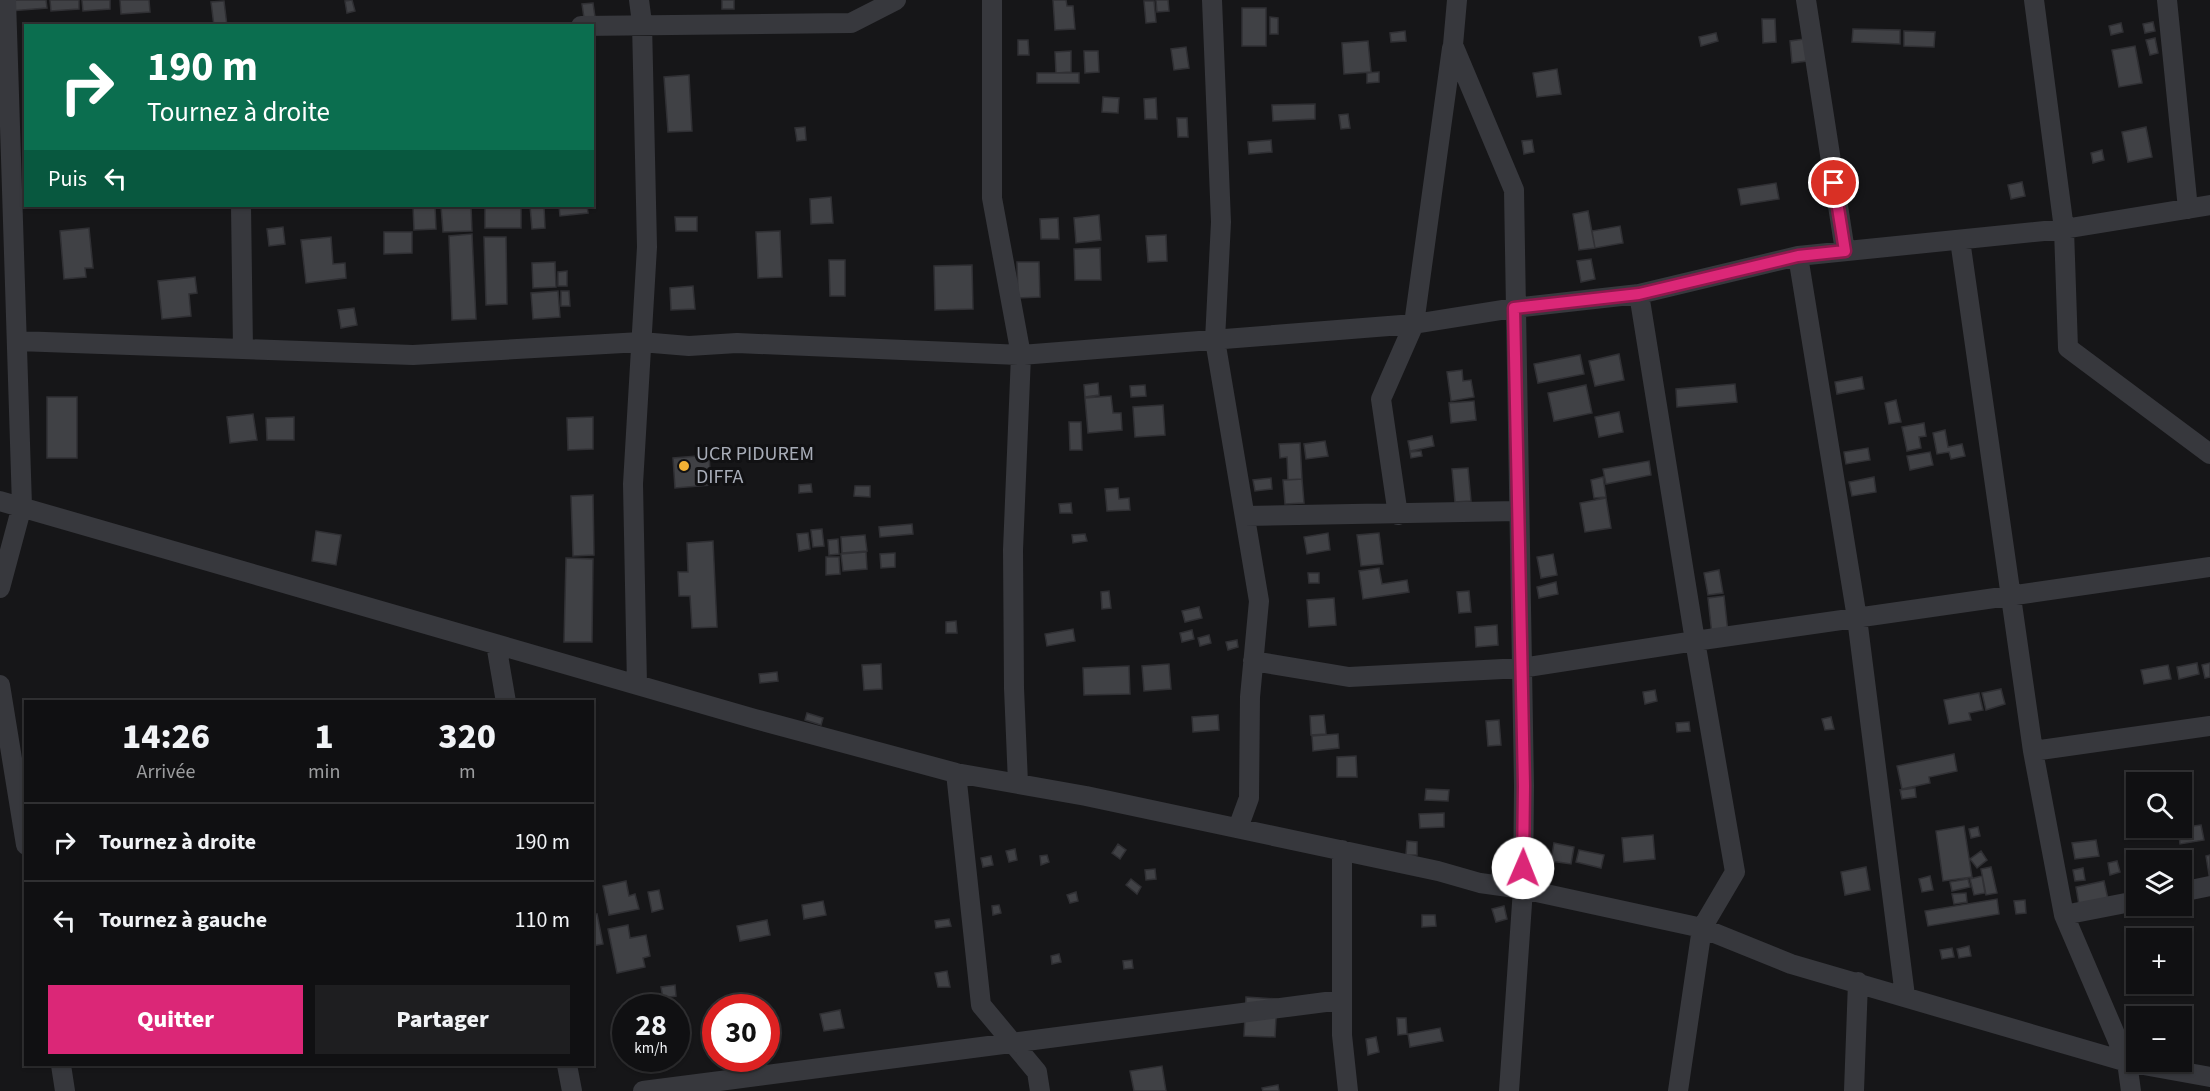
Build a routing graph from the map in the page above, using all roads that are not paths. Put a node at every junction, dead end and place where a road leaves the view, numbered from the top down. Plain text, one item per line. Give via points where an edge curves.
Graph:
1 (6, 0) edge
2 (639, 0) edge
3 (897, 0) edge
4 (992, 0) edge
5 (1212, 0) edge
6 (1457, 0) edge
7 (1806, 0) edge
8 (2034, 0) edge
9 (2167, 0) edge
10 (642, 23) junction
11 (594, 25) edge
12 (1453, 45) junction
13 (16, 48) edge
14 (2210, 205) edge
15 (241, 207) edge
16 (2188, 209) junction
17 (2064, 229) junction
18 (1960, 240) junction
19 (1845, 251) junction
20 (1798, 256) junction
21 (1639, 294) junction
22 (1514, 308) junction
23 (1414, 324) junction
24 (1215, 340) junction
25 (17, 341) junction
26 (640, 342) junction
27 (243, 349) junction
28 (1021, 355) junction
29 (2210, 454) edge
30 (0, 501) edge
31 (22, 506) junction
32 (1518, 511) junction
33 (1398, 515) junction
34 (1245, 516) junction
35 (2210, 567) edge
36 (0, 588) edge
37 (2011, 596) junction
38 (1857, 618) junction
39 (1695, 641) junction
40 (496, 644) junction
41 (1253, 661) junction
42 (1522, 668) junction
43 (0, 685) edge
44 (637, 685) junction
45 (506, 700) edge
46 (2210, 726) edge
47 (2032, 751) junction
48 (956, 773) junction
49 (1018, 783) junction
50 (1238, 828) junction
51 (24, 836) edge
52 (1342, 850) junction
53 (2210, 886) edge
54 (1523, 889) junction
55 (2192, 890) edge
56 (2126, 903) edge
57 (2064, 915) junction
58 (1702, 928) junction
59 (1858, 982) junction
60 (1905, 996) junction
61 (1341, 1000) junction
62 (1011, 1042) junction
63 (2126, 1060) edge
64 (2126, 1062) edge
65 (61, 1066) edge
66 (567, 1066) edge
67 (2128, 1072) edge
68 (2182, 1072) edge
69 (2210, 1077) edge
70 (65, 1091) edge
71 (572, 1091) edge
72 (643, 1091) edge
73 (1040, 1091) edge
74 (1348, 1091) edge
75 (1509, 1091) edge
76 (1677, 1091) edge
77 (1854, 1091) edge
78 (2131, 1091) edge

1 - 13 street
2 - 10 street
3 - 10 street via 851,23
4 - 28 street via 992,198
5 - 24 street via 1221,222
6 - 12 street
7 - 19 street
8 - 17 street
9 - 16 street
10 - 11 street
10 - 26 street via 647,247
12 - 22 street via 1514,190
12 - 23 street
13 - 25 street
14 - 16 street
15 - 27 street
16 - 17 street
17 - 18 street
17 - 29 street via 2068,348
18 - 19 street
18 - 37 street
19 - 20 street
20 - 21 street
20 - 38 street
21 - 22 street
21 - 39 street
22 - 23 street
22 - 32 street
23 - 24 street
23 - 33 street via 1381,399
24 - 28 street
24 - 34 street
25 - 27 street
25 - 31 street
26 - 27 street via 413,355
26 - 28 street
26 - 44 street via 633,484
28 - 49 street via 1013,550
30 - 31 street
31 - 36 street
31 - 40 street
32 - 33 street
32 - 42 street
33 - 34 street
34 - 41 street via 1259,601
35 - 37 street
37 - 38 street
37 - 47 street
38 - 39 street
38 - 60 street
39 - 42 street
39 - 58 street via 1736,872
40 - 44 street
40 - 45 street
41 - 42 street via 1349,677
41 - 50 street via 1248,798
42 - 54 street
43 - 51 street
44 - 48 street
46 - 47 street
47 - 57 street
48 - 49 street
48 - 62 street via 981,1005
49 - 50 street
50 - 52 street
52 - 54 street via 1480,883
52 - 61 street
53 - 55 street
54 - 58 street
54 - 75 street
56 - 57 street
57 - 63 street
58 - 59 street via 1791,964
58 - 76 street
59 - 60 street
59 - 77 street
60 - 64 street
61 - 62 street
61 - 74 street
62 - 72 street
62 - 73 street via 1037,1072
65 - 70 street
66 - 71 street
67 - 78 street
68 - 69 street

